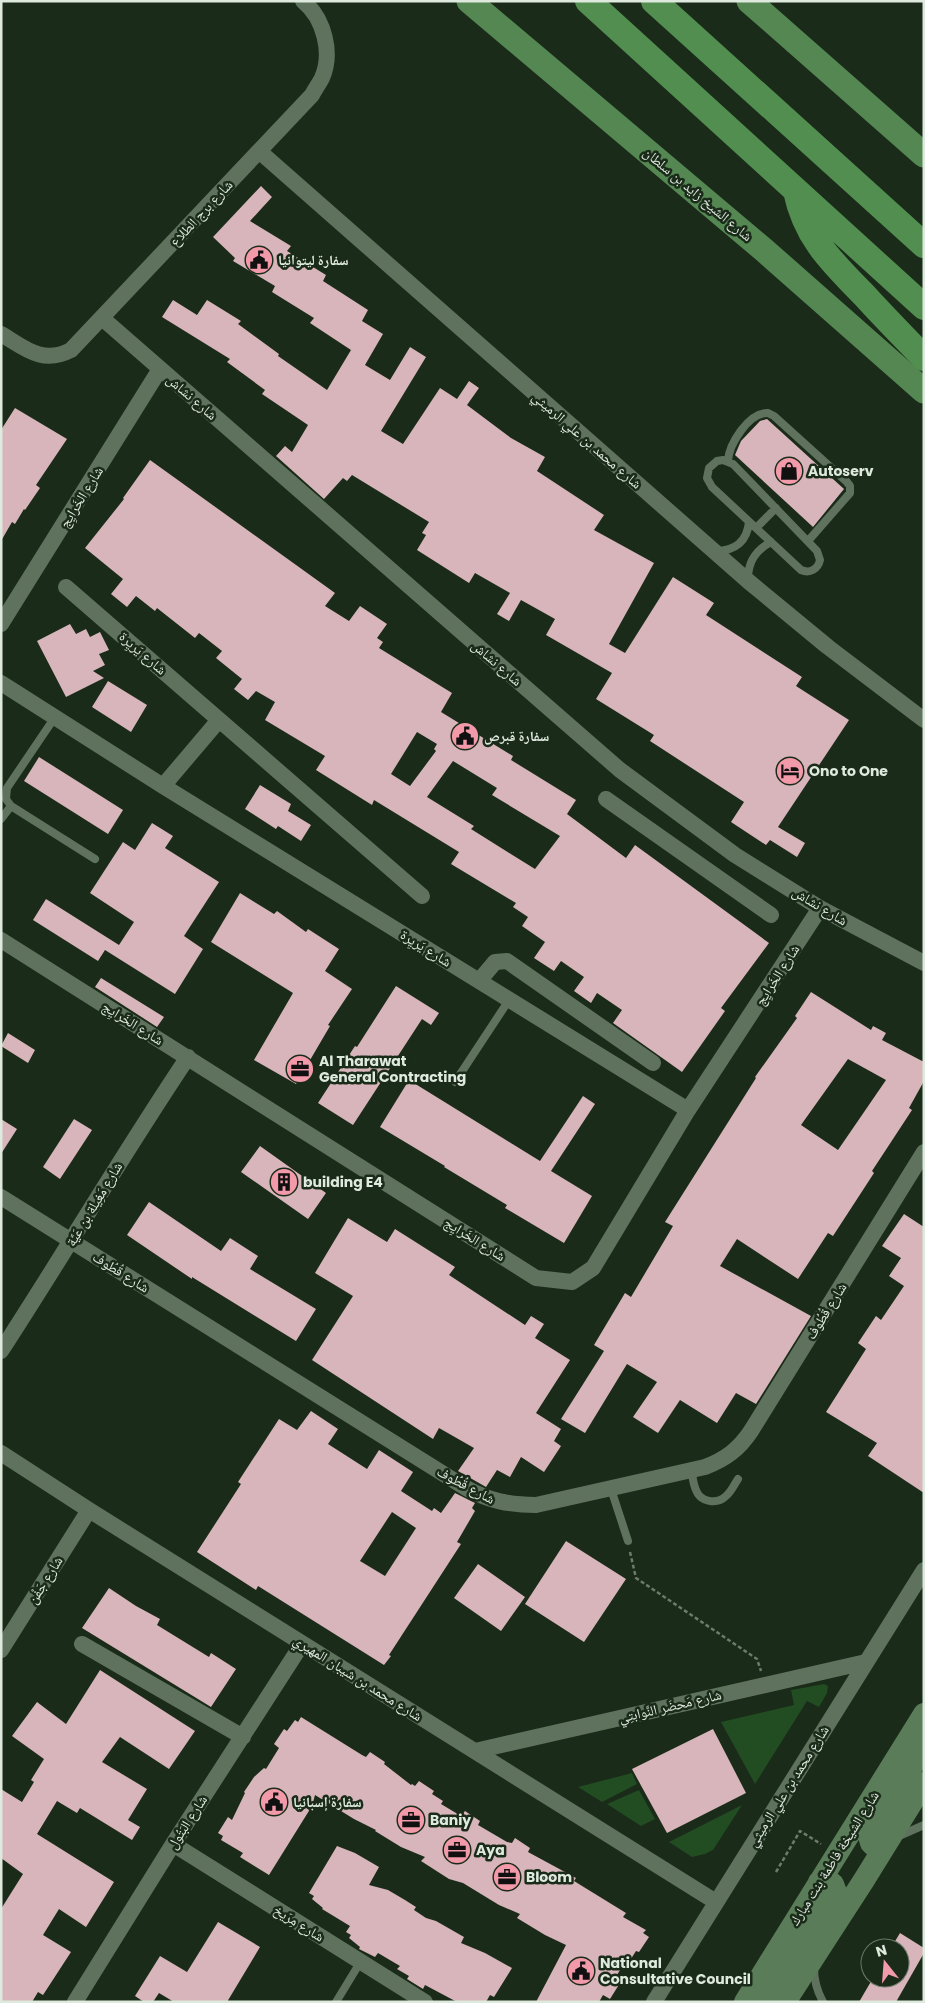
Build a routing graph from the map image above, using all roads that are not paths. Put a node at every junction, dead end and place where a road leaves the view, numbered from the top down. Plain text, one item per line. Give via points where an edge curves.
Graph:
1 (303, 1) edge
2 (469, 1) edge
3 (588, 1) edge
4 (654, 1) edge
5 (750, 1) edge
6 (259, 151) junction
7 (924, 155) edge
8 (796, 191) junction
9 (920, 239) edge
10 (924, 307) edge
11 (102, 318) junction
12 (1, 334) edge
13 (924, 358) edge
14 (160, 369) junction
15 (924, 391) edge
16 (728, 461) junction
17 (776, 508) junction
18 (749, 522) junction
19 (756, 528) junction
20 (808, 541) junction
21 (771, 542) junction
22 (714, 551) junction
23 (748, 581) junction
24 (66, 587) dead end
25 (1, 624) edge
26 (1, 683) edge
27 (56, 717) junction
28 (219, 720) junction
29 (924, 720) edge
30 (164, 786) junction
31 (606, 799) dead end
32 (11, 806) junction
33 (1, 818) edge
34 (707, 836) junction
35 (95, 859) dead end
36 (691, 859) junction
37 (422, 896) dead end
38 (820, 908) junction
39 (771, 916) dead end
40 (1, 940) edge
41 (924, 963) edge
42 (479, 981) junction
43 (510, 1000) junction
44 (605, 1029) junction
45 (586, 1047) junction
46 (188, 1057) junction
47 (653, 1063) dead end
48 (456, 1082) dead end
49 (688, 1110) junction
50 (924, 1152) edge
51 (1, 1198) edge
52 (72, 1242) junction
53 (1, 1351) edge
54 (1, 1453) edge
55 (691, 1470) junction
56 (738, 1479) dead end
57 (612, 1489) junction
58 (89, 1510) junction
59 (628, 1541) road end
60 (924, 1570) edge
61 (82, 1644) dead end
62 (302, 1644) junction
63 (1, 1650) edge
64 (866, 1662) junction
65 (924, 1714) edge
66 (243, 1737) junction
67 (924, 1747) edge
68 (475, 1751) junction
69 (924, 1784) edge
70 (924, 1825) edge
71 (888, 1841) junction
72 (173, 1844) junction
73 (819, 1882) junction
74 (716, 1902) junction
75 (818, 1952) junction
76 (361, 1961) junction
77 (75, 2002) edge
78 (336, 2002) edge
79 (426, 2002) edge
80 (654, 2002) edge
81 (745, 2002) edge
82 (769, 2002) edge
83 (785, 2002) edge
84 (823, 2002) edge

1 - 6 street, شارع برج الطلاع via 319,21 325,39 322,77 312,95
2 - 15 main road, شارع الشيخ زايد بن سلطان via 764,250
3 - 8 highway
4 - 9 highway
5 - 7 main road
6 - 11 street, شارع برج الطلاع
6 - 22 street, شارع محمد بن علي الرميثي
8 - 10 highway
8 - 13 highway via 800,212 823,251
11 - 12 street, شارع برج الطلاع via 71,350 51,357 31,352
11 - 14 street, شارع نشاش
14 - 25 street, شارع الخَرايِج
14 - 34 street, شارع نشاش via 620,770
16 - 17 lane
16 - 18 lane via 712,464 707,478 712,487
16 - 20 lane via 735,438 756,416 768,413 847,482 850,493
17 - 19 lane
17 - 20 lane
18 - 19 lane
18 - 22 lane via 748,532 735,548
19 - 21 lane
20 - 21 lane via 820,560 809,572 801,570
21 - 23 lane via 762,547 750,562
22 - 23 street, شارع محمد بن علي الرميثي
23 - 29 street, شارع محمد بن علي الرميثي
24 - 28 street, شارع يَريِرة
26 - 27 street, شارع يَريِرة
27 - 30 street, شارع يَريِرة
27 - 32 lane via 7,788 6,799
28 - 30 street
28 - 37 street, شارع يَريِرة
30 - 42 street, شارع يَريِرة
31 - 36 street
32 - 33 lane
32 - 35 lane
34 - 36 street
34 - 38 street, شارع نشاش
36 - 39 street
38 - 41 street, شارع نشاش
38 - 49 street, شارع الخَرايِج
40 - 46 street, شارع الخَرايِج
42 - 43 street, شارع يَريِرة
42 - 44 street via 495,962 507,961
43 - 45 street, شارع يَريِرة
43 - 48 lane
44 - 45 street
44 - 47 street
45 - 49 street, شارع يَريِرة
46 - 49 street, شارع الخَرايِج via 536,1278 572,1282 593,1268
46 - 52 street, شارع مَغِيلة بن عَيَّة
50 - 55 street, شارع قُطُوف via 744,1441 720,1461
51 - 52 street, شارع قُطُوف
52 - 53 street, شارع مَغِيلة بن عَيَّة
52 - 57 street, شارع قُطُوف via 482,1497 500,1503 536,1505
54 - 58 street, شارع محمد بن شيبان المهيري
55 - 56 lane via 695,1490 699,1496 712,1502 728,1495
55 - 57 street, شارع قُطُوف
57 - 59 lane
58 - 62 street, شارع محمد بن شيبان المهيري
58 - 63 street, شارع جَفْن
60 - 64 street, شارع محمد بن علي الرميثي
61 - 66 street
62 - 66 street, شارع البَتُول
62 - 68 street, شارع محمد بن شيبان المهيري
64 - 68 street, شارع مَحضَر النَّوابتِي
64 - 74 street, شارع محمد بن علي الرميثي
65 - 73 main road, شارع الشيخة فاطمة بنت مبارك
66 - 72 street, شارع البَتُول
67 - 71 main road via 869,1836 874,1846
68 - 74 street, شارع محمد بن شيبان المهيري
69 - 71 main road
70 - 71 lane
71 - 75 main road
72 - 76 street, شارع مِرَيخ
72 - 77 street, شارع البَتُول
73 - 81 main road, شارع الشيخة فاطمة بنت مبارك
73 - 82 main road via 825,1879 833,1884 834,1897
74 - 80 street, شارع محمد بن علي الرميثي
75 - 83 main road
75 - 84 lane via 814,1980
76 - 78 lane
76 - 79 street, شارع مِرَيخ

